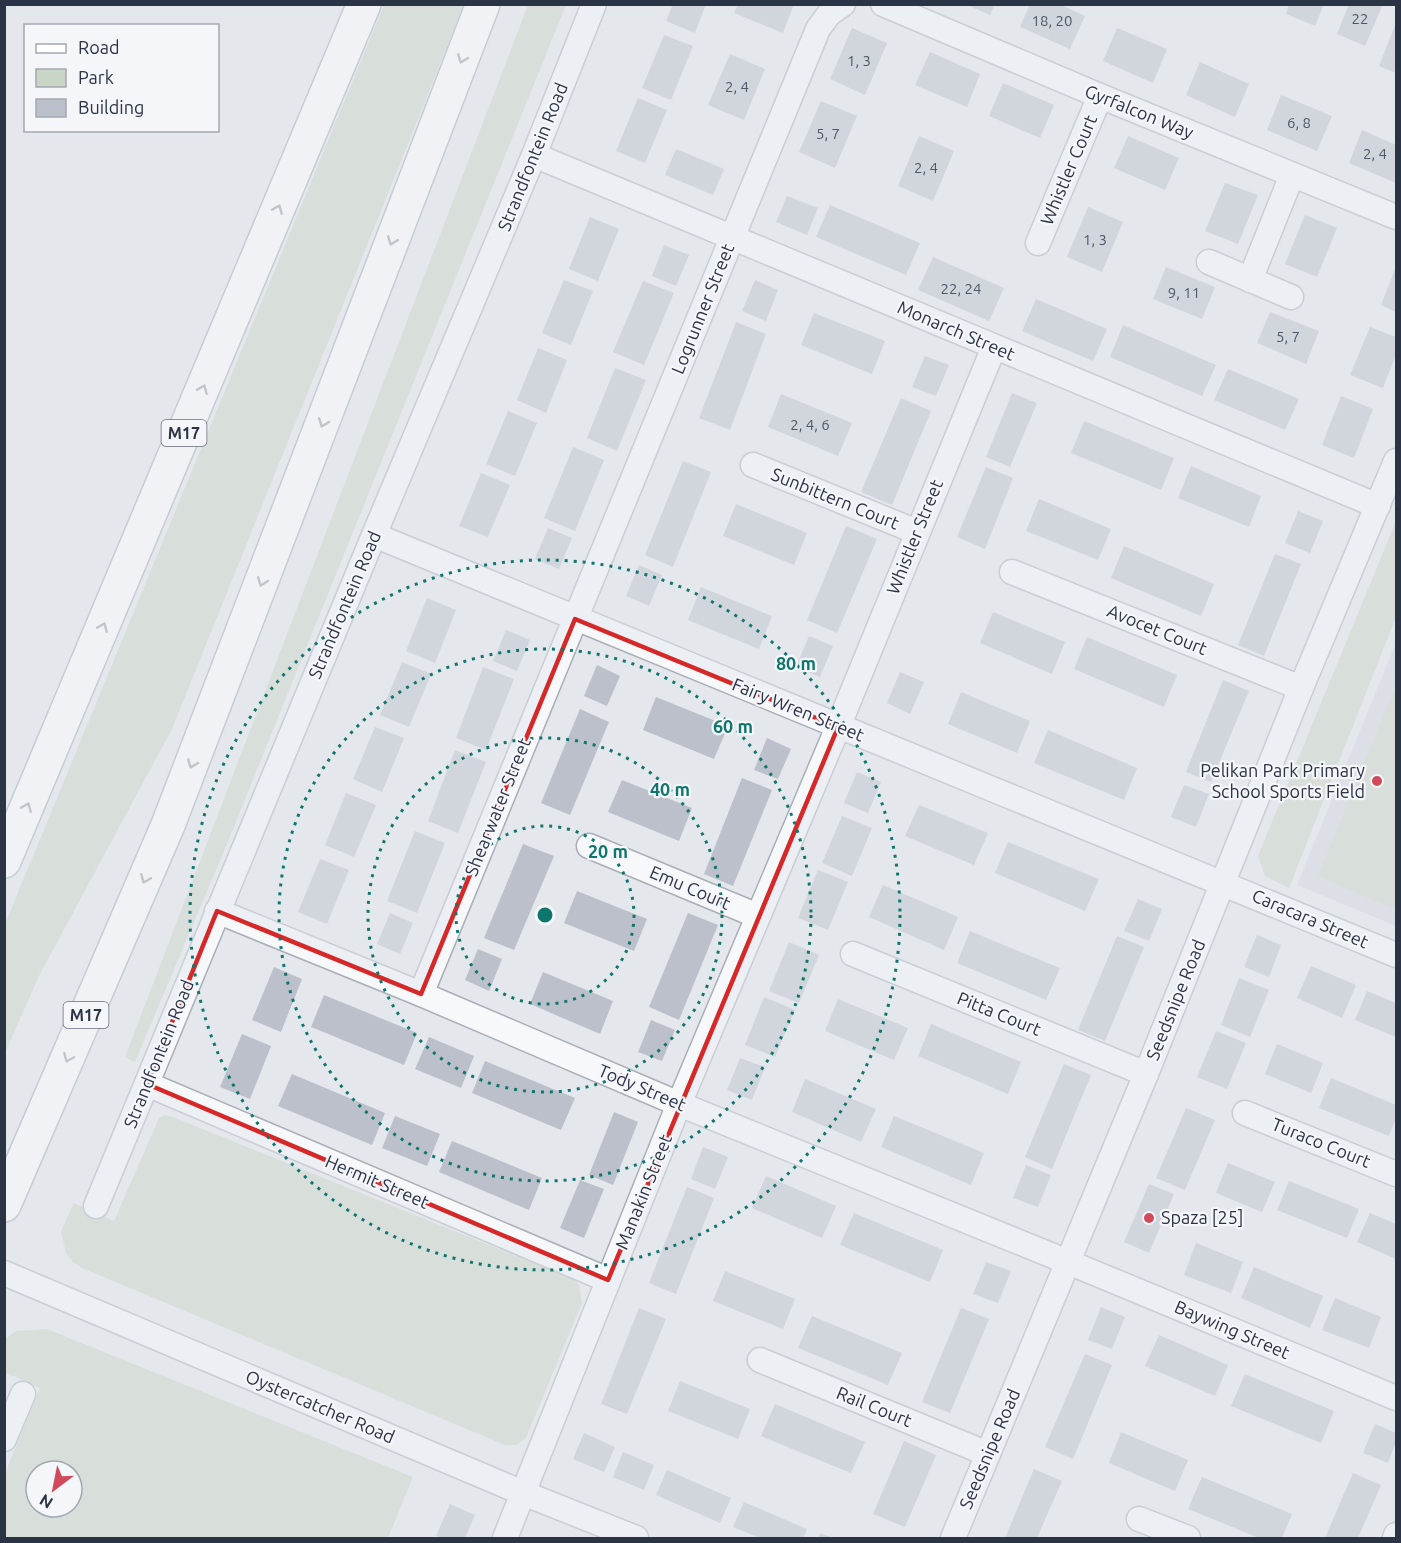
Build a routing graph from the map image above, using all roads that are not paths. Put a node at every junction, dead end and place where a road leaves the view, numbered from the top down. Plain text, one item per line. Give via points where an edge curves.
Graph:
1 (364, 4) edge
2 (483, 4) edge
3 (594, 4) edge
4 (883, 4) edge
5 (842, 5) edge
6 (1100, 96) junction
7 (534, 155) junction
8 (1292, 175) junction
9 (1396, 217) edge
10 (732, 238) junction
11 (1038, 243) dead end
12 (1209, 262) dead end
13 (1250, 280) junction
14 (1291, 297) dead end
15 (994, 347) junction
16 (1396, 461) edge
17 (753, 465) dead end
18 (1378, 506) junction
19 (917, 532) junction
20 (374, 535) junction
21 (1012, 572) dead end
22 (575, 619) junction
23 (1301, 688) junction
24 (838, 727) junction
25 (589, 846) dead end
26 (4, 861) edge
27 (1222, 883) junction
28 (217, 911) junction
29 (758, 916) junction
30 (853, 954) dead end
31 (1396, 955) edge
32 (421, 994) junction
33 (1146, 1074) junction
34 (147, 1084) junction
35 (680, 1104) junction
36 (1245, 1113) dead end
37 (1396, 1174) edge
38 (4, 1205) edge
39 (96, 1206) dead end
40 (1068, 1262) junction
41 (4, 1273) edge
42 (608, 1280) junction
43 (759, 1360) dead end
44 (23, 1394) dead end
45 (1396, 1398) edge
46 (4, 1439) edge
47 (988, 1454) junction
48 (523, 1493) junction
49 (1139, 1519) dead end
50 (505, 1539) edge
51 (636, 1539) edge
52 (953, 1539) edge
53 (1188, 1539) edge

26 -> 1 main road, M17
2 -> 38 main road, M17 via 168,825
3 - 7 street, Strandfontein Road
4 - 6 street, Gyrfalcon Way
5 - 10 street, Logrunner Street via 818,29
6 - 8 street, Gyrfalcon Way
6 - 11 street, Whistler Court
7 - 10 street, Monarch Street
7 - 20 street, Strandfontein Road
8 - 9 street, Gyrfalcon Way
8 - 13 street
10 - 15 street, Monarch Street
10 - 22 street, Logrunner Street
12 - 13 street
13 - 14 street
15 - 18 street, Monarch Street
15 - 19 street, Whistler Street
16 - 18 street, Seedsnipe Road
17 - 19 street, Sunbittern Court
18 - 23 street, Seedsnipe Road
19 - 24 street, Whistler Street
20 - 22 street, Fairy Wren Street
20 - 28 street, Strandfontein Road
21 - 23 street, Avocet Court
22 - 24 street, Fairy Wren Street
22 - 32 street, Shearwater Street
23 - 27 street, Seedsnipe Road
24 - 27 street, Fairy Wren Street
24 - 29 street, Manakin Street
25 - 29 street, Emu Court
27 - 31 street, Caracara Street
27 - 33 street, Seedsnipe Road
28 - 32 street, Tody Street
28 - 34 street, Strandfontein Road
29 - 35 street, Manakin Street
30 - 33 street, Pitta Court
32 - 35 street, Tody Street
33 - 40 street, Seedsnipe Road
34 - 39 street, Strandfontein Road
34 - 42 street, Hermit Street
35 - 40 street, Tody Street
35 - 42 street, Manakin Street
36 - 37 street, Turaco Court
40 - 45 street, Baywing Street
40 - 47 street, Seedsnipe Road
41 - 48 street, Oystercatcher Road
42 - 48 street, Manakin Street
43 - 47 street, Rail Court
44 - 46 street
47 - 52 street, Seedsnipe Road
48 - 50 street, Manakin Street
48 - 51 street, Oystercatcher Road
49 - 53 street

